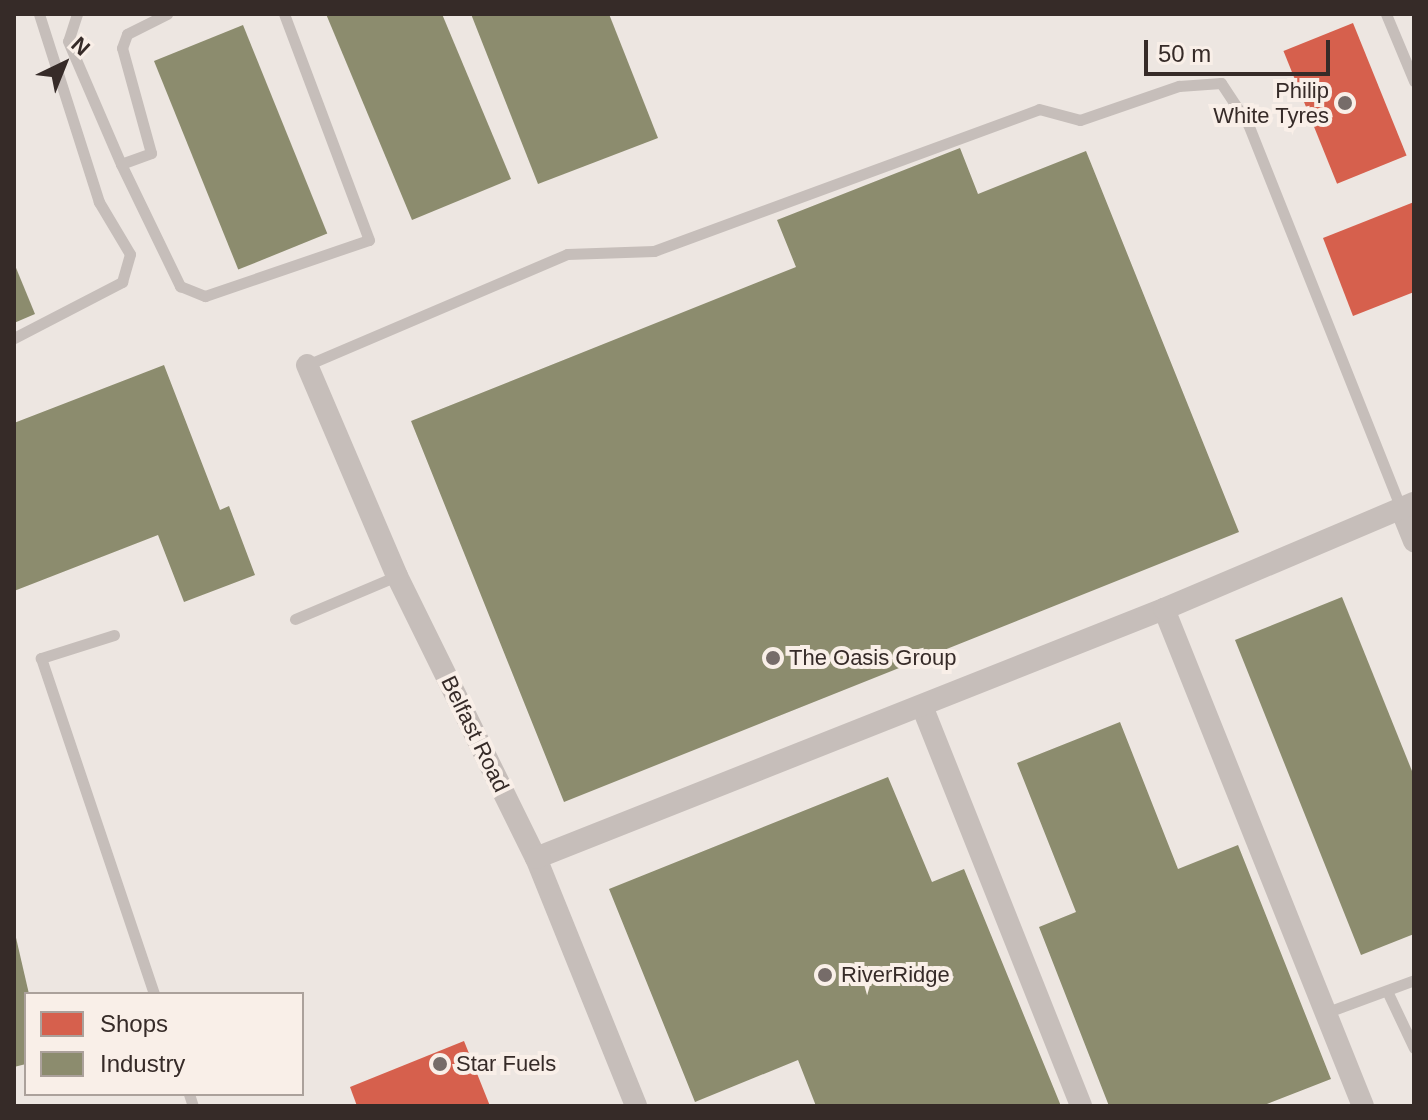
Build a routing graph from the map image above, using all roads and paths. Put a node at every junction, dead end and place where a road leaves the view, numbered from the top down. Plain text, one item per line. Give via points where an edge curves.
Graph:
1 (39, 14) edge
2 (77, 14) edge
3 (167, 14) edge
4 (284, 14) edge
5 (1386, 14) edge
6 (1414, 81) edge
7 (121, 164) junction
8 (14, 338) edge
9 (307, 365) joint
10 (1408, 506) edge
11 (1414, 541) edge
12 (397, 576) junction
13 (1164, 609) junction
14 (295, 619) dead end
15 (114, 635) dead end
16 (922, 706) junction
17 (536, 858) junction
18 (1414, 980) edge
19 (1387, 991) junction
20 (153, 992) edge
21 (1324, 1013) junction
22 (1414, 1048) edge
23 (636, 1106) edge
24 (1081, 1106) edge
25 (1363, 1106) edge

1 - 8 lane via 99,202 130,254 122,282
2 - 7 lane via 68,41
3 - 7 lane via 127,34 122,48 151,153
4 - 7 lane via 369,240 205,296 180,286
5 - 6 lane
9 - 10 lane via 567,254 654,251 1039,109 1080,120 1179,86 1221,83 1248,124
9 - 12 street, Belfast Road
10 - 11 street
10 - 13 street
12 - 14 lane
12 - 17 street, Belfast Road
13 - 16 street
13 - 21 street
15 - 20 lane via 41,658
16 - 17 street
16 - 24 street
17 - 23 street, Belfast Road
18 - 19 lane
19 - 21 lane
19 - 22 lane
21 - 25 street

